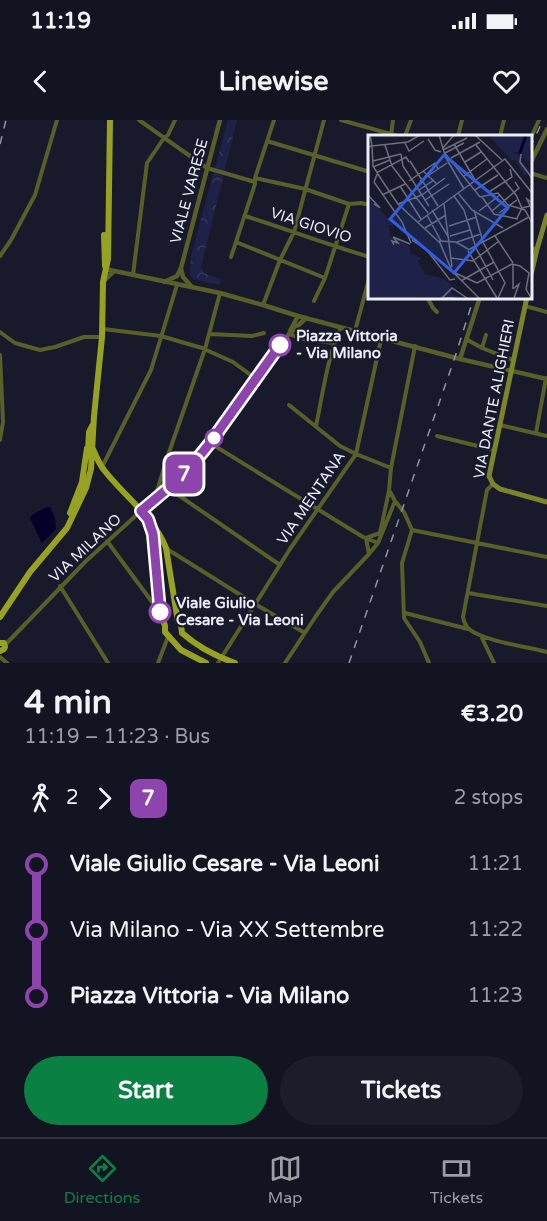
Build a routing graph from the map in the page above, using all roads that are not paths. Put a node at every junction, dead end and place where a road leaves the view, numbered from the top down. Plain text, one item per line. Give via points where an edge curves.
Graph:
1 (57, 120) edge
2 (108, 120) edge
3 (139, 120) edge
4 (175, 120) edge
5 (220, 120) edge
6 (274, 120) edge
7 (324, 120) edge
8 (341, 120) edge
9 (393, 120) edge
10 (411, 120) edge
11 (462, 120) edge
12 (504, 120) edge
13 (539, 120) edge
14 (547, 129) edge
15 (388, 135) edge
16 (391, 135) edge
17 (405, 135) edge
18 (458, 135) edge
19 (500, 135) edge
20 (164, 138) junction
21 (532, 138) edge
22 (267, 141) junction
23 (315, 156) junction
24 (532, 162) edge
25 (207, 168) junction
26 (368, 171) edge
27 (532, 173) edge
28 (547, 178) edge
29 (255, 180) junction
30 (305, 189) junction
31 (349, 204) junction
32 (368, 205) edge
33 (547, 215) edge
34 (245, 216) junction
35 (294, 232) junction
36 (236, 242) junction
37 (335, 247) junction
38 (534, 248) edge
39 (368, 255) edge
40 (0, 256) edge
41 (231, 257) dead end
42 (280, 260) junction
43 (181, 268) junction
44 (105, 269) junction
45 (532, 269) edge
46 (114, 271) junction
47 (133, 275) junction
48 (326, 278) junction
49 (103, 282) junction
50 (162, 282) junction
51 (368, 282) edge
52 (177, 285) junction
53 (192, 287) junction
54 (220, 294) junction
55 (428, 298) edge
56 (480, 298) edge
57 (526, 298) edge
58 (314, 301) dead end
59 (263, 305) junction
60 (525, 306) junction
61 (289, 312) junction
62 (437, 312) dead end
63 (547, 312) edge
64 (298, 316) junction
65 (306, 318) junction
66 (294, 322) junction
67 (341, 327) junction
68 (103, 329) junction
69 (355, 331) junction
70 (0, 332) edge
71 (264, 333) dead end
72 (209, 334) junction
73 (289, 334) junction
74 (486, 335) dead end
75 (161, 336) junction
76 (382, 336) junction
77 (102, 337) junction
78 (466, 339) junction
79 (334, 343) junction
80 (415, 346) junction
81 (482, 348) junction
82 (205, 349) junction
83 (0, 355) edge
84 (460, 359) junction
85 (510, 359) junction
86 (511, 371) junction
87 (546, 378) edge
88 (256, 379) junction
89 (0, 393) edge
90 (290, 405) dead end
91 (500, 424) junction
92 (316, 426) junction
93 (536, 433) junction
94 (437, 436) dead end
95 (547, 436) edge
96 (0, 440) edge
97 (210, 443) junction
98 (90, 448) junction
99 (495, 450) junction
100 (356, 454) junction
101 (166, 461) junction
102 (91, 466) junction
103 (102, 468) junction
104 (391, 468) junction
105 (84, 472) junction
106 (185, 474) junction
107 (493, 484) junction
108 (168, 488) junction
109 (389, 490) junction
110 (155, 498) junction
111 (395, 501) junction
112 (547, 502) edge
113 (317, 509) junction
114 (141, 511) junction
115 (148, 519) junction
116 (412, 530) junction
117 (366, 538) junction
118 (107, 541) junction
119 (378, 543) junction
120 (477, 543) junction
121 (165, 546) junction
122 (154, 550) junction
123 (369, 554) junction
124 (547, 557) edge
125 (280, 565) junction
126 (60, 586) junction
127 (468, 593) junction
128 (160, 603) junction
129 (255, 604) junction
130 (547, 606) edge
131 (0, 610) edge
132 (405, 613) junction
133 (0, 617) edge
134 (178, 622) junction
135 (165, 626) junction
136 (468, 629) junction
137 (182, 633) junction
138 (305, 633) junction
139 (482, 637) junction
140 (170, 638) junction
141 (2, 646) edge
142 (547, 652) edge
143 (0, 657) edge
144 (219, 660) edge
145 (7, 663) edge
146 (108, 663) edge
147 (158, 663) edge
148 (206, 663) edge
149 (235, 663) edge
150 (286, 663) edge
151 (429, 663) edge
152 (494, 663) edge

1 - 40 street via 37,192
2 - 44 main road
3 - 20 street
4 - 20 street
5 - 25 street, VIALE VARESE
6 - 22 street
7 - 23 street
8 - 15 street
9 - 16 street
10 - 17 street
11 - 18 street
12 - 19 street
13 - 21 street
14 - 24 street
20 - 25 street
20 - 47 street via 147,163
22 - 23 street
22 - 29 street
23 - 26 street
23 - 30 street
25 - 29 street
25 - 43 street, VIALE VARESE
27 - 28 street
29 - 30 street
29 - 34 street
30 - 31 street
30 - 35 street
31 - 32 street
31 - 37 street
33 - 38 main road
34 - 35 street, VIA GIOVIO
34 - 36 street
35 - 37 street, VIA GIOVIO
35 - 42 street
36 - 41 street
36 - 42 street
37 - 39 street, VIA GIOVIO
37 - 48 street
38 - 45 main road
42 - 48 street
42 - 59 street
43 - 50 street, VIALE VARESE via 177,276
43 - 53 street, VIALE VARESE
44 - 46 street
44 - 49 main road
46 - 47 street
46 - 49 street
47 - 50 street
48 - 58 street
49 - 68 main road
50 - 52 street
51 - 69 street
52 - 53 street
52 - 75 street
53 - 54 street
54 - 59 street
54 - 72 street
55 - 62 street
56 - 78 street
57 - 60 main road, VIA DANTE ALIGHIERI
59 - 61 street
60 - 63 street
60 - 85 main road, VIA DANTE ALIGHIERI
61 - 64 street
61 - 66 street
64 - 65 street
64 - 66 street, VIA MILANO
65 - 67 street
65 - 73 street, VIA MILANO
66 - 73 street, VIA MILANO
67 - 69 street
67 - 79 street
68 - 75 street
68 - 77 main road
69 - 76 street
70 - 77 street via 15,343 40,350 84,337
71 - 72 street
72 - 82 street
73 - 79 street
73 - 88 street, VIA MILANO
74 - 81 street
75 - 82 street
75 - 103 street via 151,370
76 - 80 street
76 - 100 street, VIA MENTANA
77 - 98 main road
78 - 81 street
78 - 84 street
79 - 92 street
80 - 84 street
80 - 104 street
81 - 85 street
82 - 88 street
82 - 101 street
83 - 89 street
84 - 86 street
85 - 86 main road, VIA DANTE ALIGHIERI
86 - 87 street
86 - 91 main road, VIA DANTE ALIGHIERI
87 - 93 street
88 - 97 street, VIA MILANO
89 - 96 street
90 - 92 street
91 - 93 street
91 - 99 main road, VIA DANTE ALIGHIERI
92 - 100 street
93 - 95 street
94 - 99 street
97 - 106 street, VIA MILANO
97 - 113 street
98 - 102 main road
98 - 103 main road
98 - 105 main road
99 - 107 main road, VIA DANTE ALIGHIERI via 489,476
100 - 104 street
100 - 113 street, VIA MENTANA
101 - 106 street
101 - 110 street
102 - 103 main road
102 - 105 main road
102 - 133 main road via 86,488 67,528 30,572
103 - 114 main road
104 - 109 street
105 - 131 main road via 64,527 27,570
106 - 108 street, VIA MILANO
107 - 112 main road
107 - 120 street, VIA DANTE ALIGHIERI via 487,490
108 - 110 street, VIA MILANO
108 - 125 street
109 - 111 street
109 - 117 street via 380,533
110 - 114 street, VIA MILANO
111 - 116 street
111 - 119 street
113 - 117 street
113 - 125 street, VIA MENTANA
114 - 115 main road
114 - 118 street, VIA MILANO
115 - 121 main road
115 - 122 main road
116 - 120 street
116 - 132 street via 402,564
117 - 119 street
117 - 123 street
118 - 126 street, VIA MILANO
118 - 128 street via 152,602
119 - 123 street
120 - 124 street
120 - 127 street, VIA DANTE ALIGHIERI
121 - 122 street via 158,544
121 - 129 street
121 - 134 main road
122 - 128 main road
123 - 138 street via 333,592
125 - 129 street, VIA MENTANA
126 - 141 street, VIA MILANO
126 - 146 street
127 - 130 street
127 - 136 street, VIA DANTE ALIGHIERI via 463,617
128 - 135 main road
129 - 138 street
129 - 144 street, VIA MENTANA
132 - 136 street
132 - 151 street
134 - 135 main road
134 - 137 main road
135 - 140 main road
136 - 139 street
137 - 140 main road
137 - 144 main road
138 - 150 street
139 - 142 street
139 - 152 street
140 - 147 street
140 - 148 main road via 181,650
143 - 145 street
144 - 149 main road

